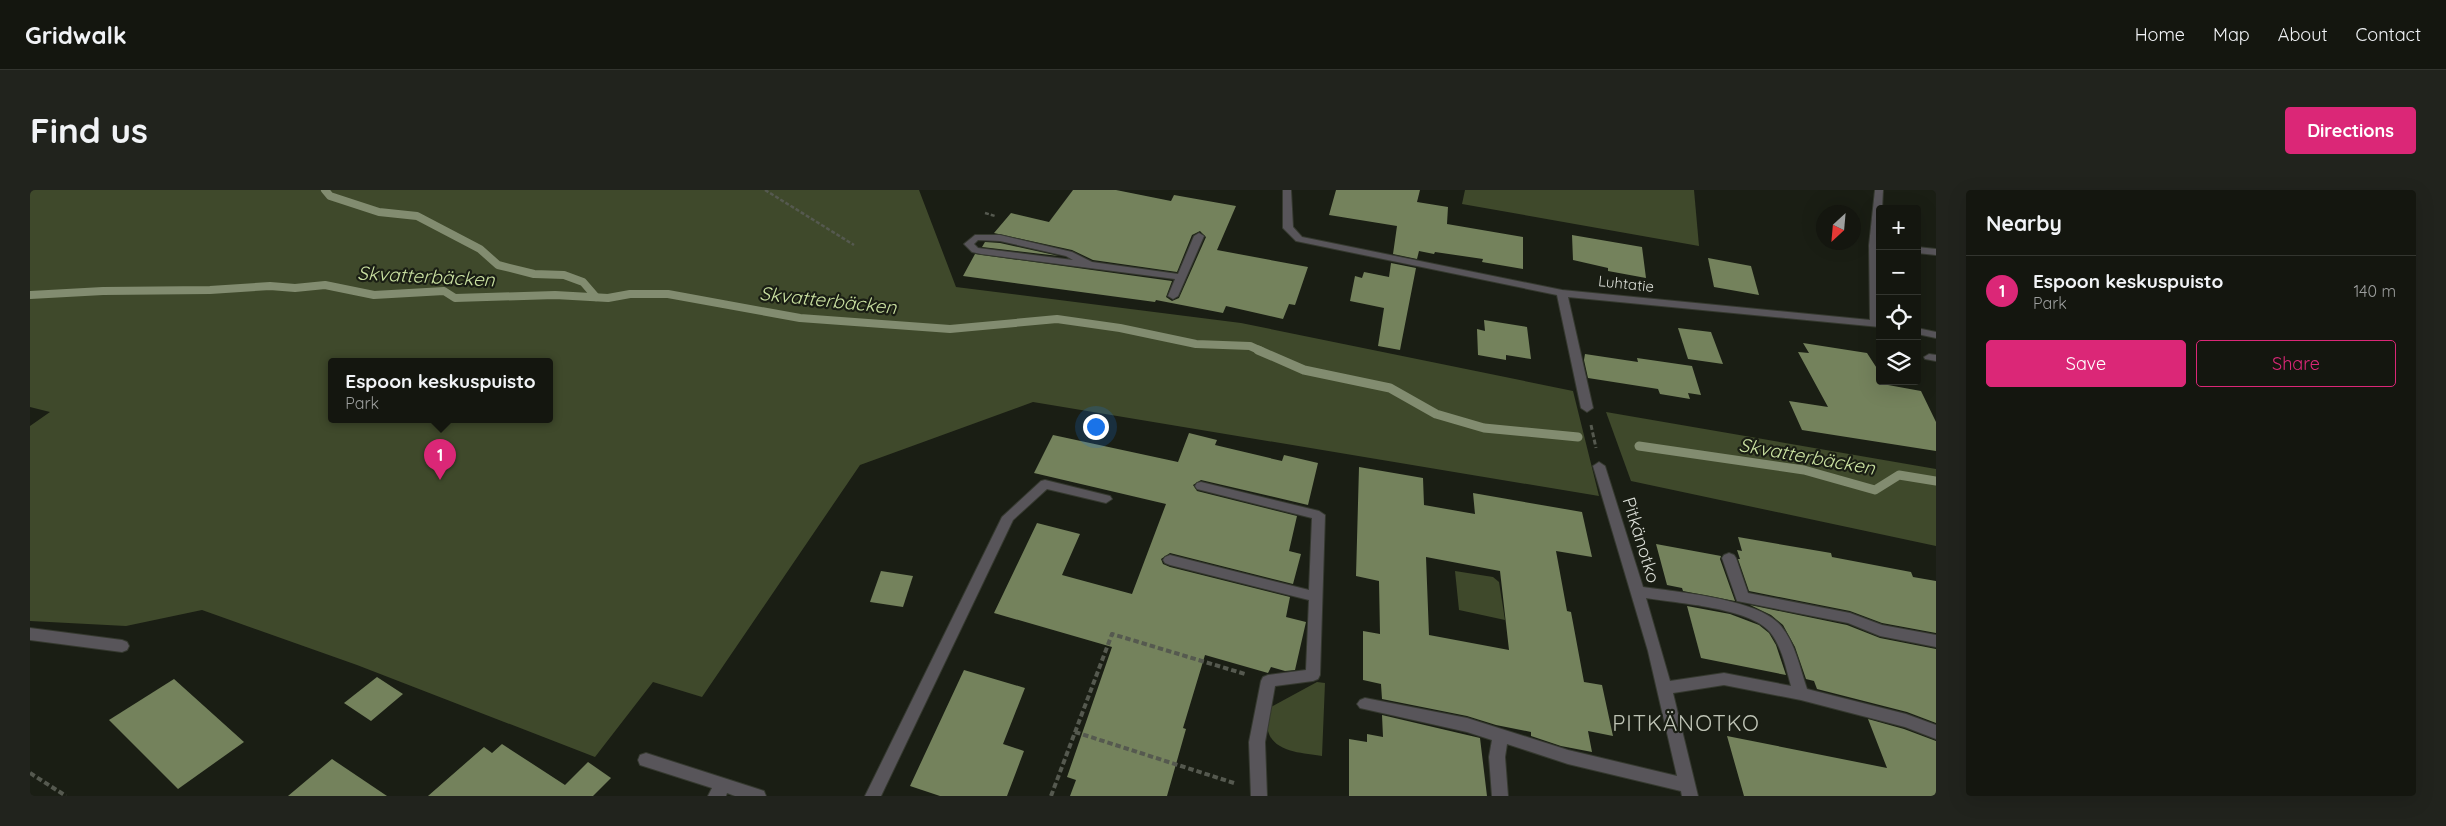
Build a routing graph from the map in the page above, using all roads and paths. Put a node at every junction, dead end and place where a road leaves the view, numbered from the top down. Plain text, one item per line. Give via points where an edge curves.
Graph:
1 (765, 190) edge
2 (1287, 190) edge
3 (1879, 190) edge
4 (1878, 205) edge
5 (1199, 236) dead end
6 (854, 245) dead end
7 (1877, 250) edge
8 (1921, 250) edge
9 (1936, 252) edge
10 (1089, 265) junction
11 (1181, 277) junction
12 (1562, 293) junction
13 (1877, 295) edge
14 (1173, 296) dead end
15 (1876, 324) edge
16 (1921, 332) edge
17 (1936, 335) edge
18 (1587, 408) joint
19 (1599, 466) joint
20 (1202, 486) dead end
21 (1106, 499) dead end
22 (1729, 558) dead end
23 (1170, 560) dead end
24 (1638, 592) junction
25 (1316, 597) junction
26 (1742, 597) junction
27 (1746, 611) junction
28 (30, 634) edge
29 (1936, 641) edge
30 (122, 646) dead end
31 (1268, 681) junction
32 (1664, 688) junction
33 (1801, 694) junction
34 (1365, 704) dead end
35 (1075, 732) junction
36 (1936, 732) edge
37 (1501, 736) junction
38 (646, 760) dead end
39 (30, 773) edge
40 (720, 790) edge
41 (1688, 791) edge
42 (1258, 793) edge
43 (66, 796) edge
44 (758, 796) edge
45 (873, 796) edge
46 (1051, 796) edge
47 (1500, 796) edge

1 - 6 path
2 - 12 street, Luhtatie via 1288,228 1299,239
3 - 4 street, Luhtatie
5 - 11 street
7 - 13 street, Luhtatie
8 - 9 street
10 - 10 street via 981,251 969,244 980,237 1000,238 1069,254
10 - 11 street
11 - 14 street
12 - 15 street, Luhtatie
12 - 18 street
16 - 17 street
18 - 19 path
19 - 24 street, Pitkänotko
20 - 25 street via 1319,515
21 - 45 street via 1045,484 1008,517
22 - 26 street
23 - 25 street
24 - 27 street
24 - 32 street, Pitkänotko
25 - 31 street via 1313,675
26 - 27 street
26 - 29 street via 1850,618 1880,630
27 - 33 street via 1771,624 1780,635
28 - 30 street
31 - 35 path via 1112,634
31 - 42 street via 1257,742
32 - 33 street via 1724,679
32 - 41 street, Pitkänotko
33 - 36 street
34 - 37 street via 1467,725
35 - 42 path
35 - 46 path
37 - 41 street
37 - 47 street via 1497,757
38 - 40 street
39 - 43 path
40 - 44 street

